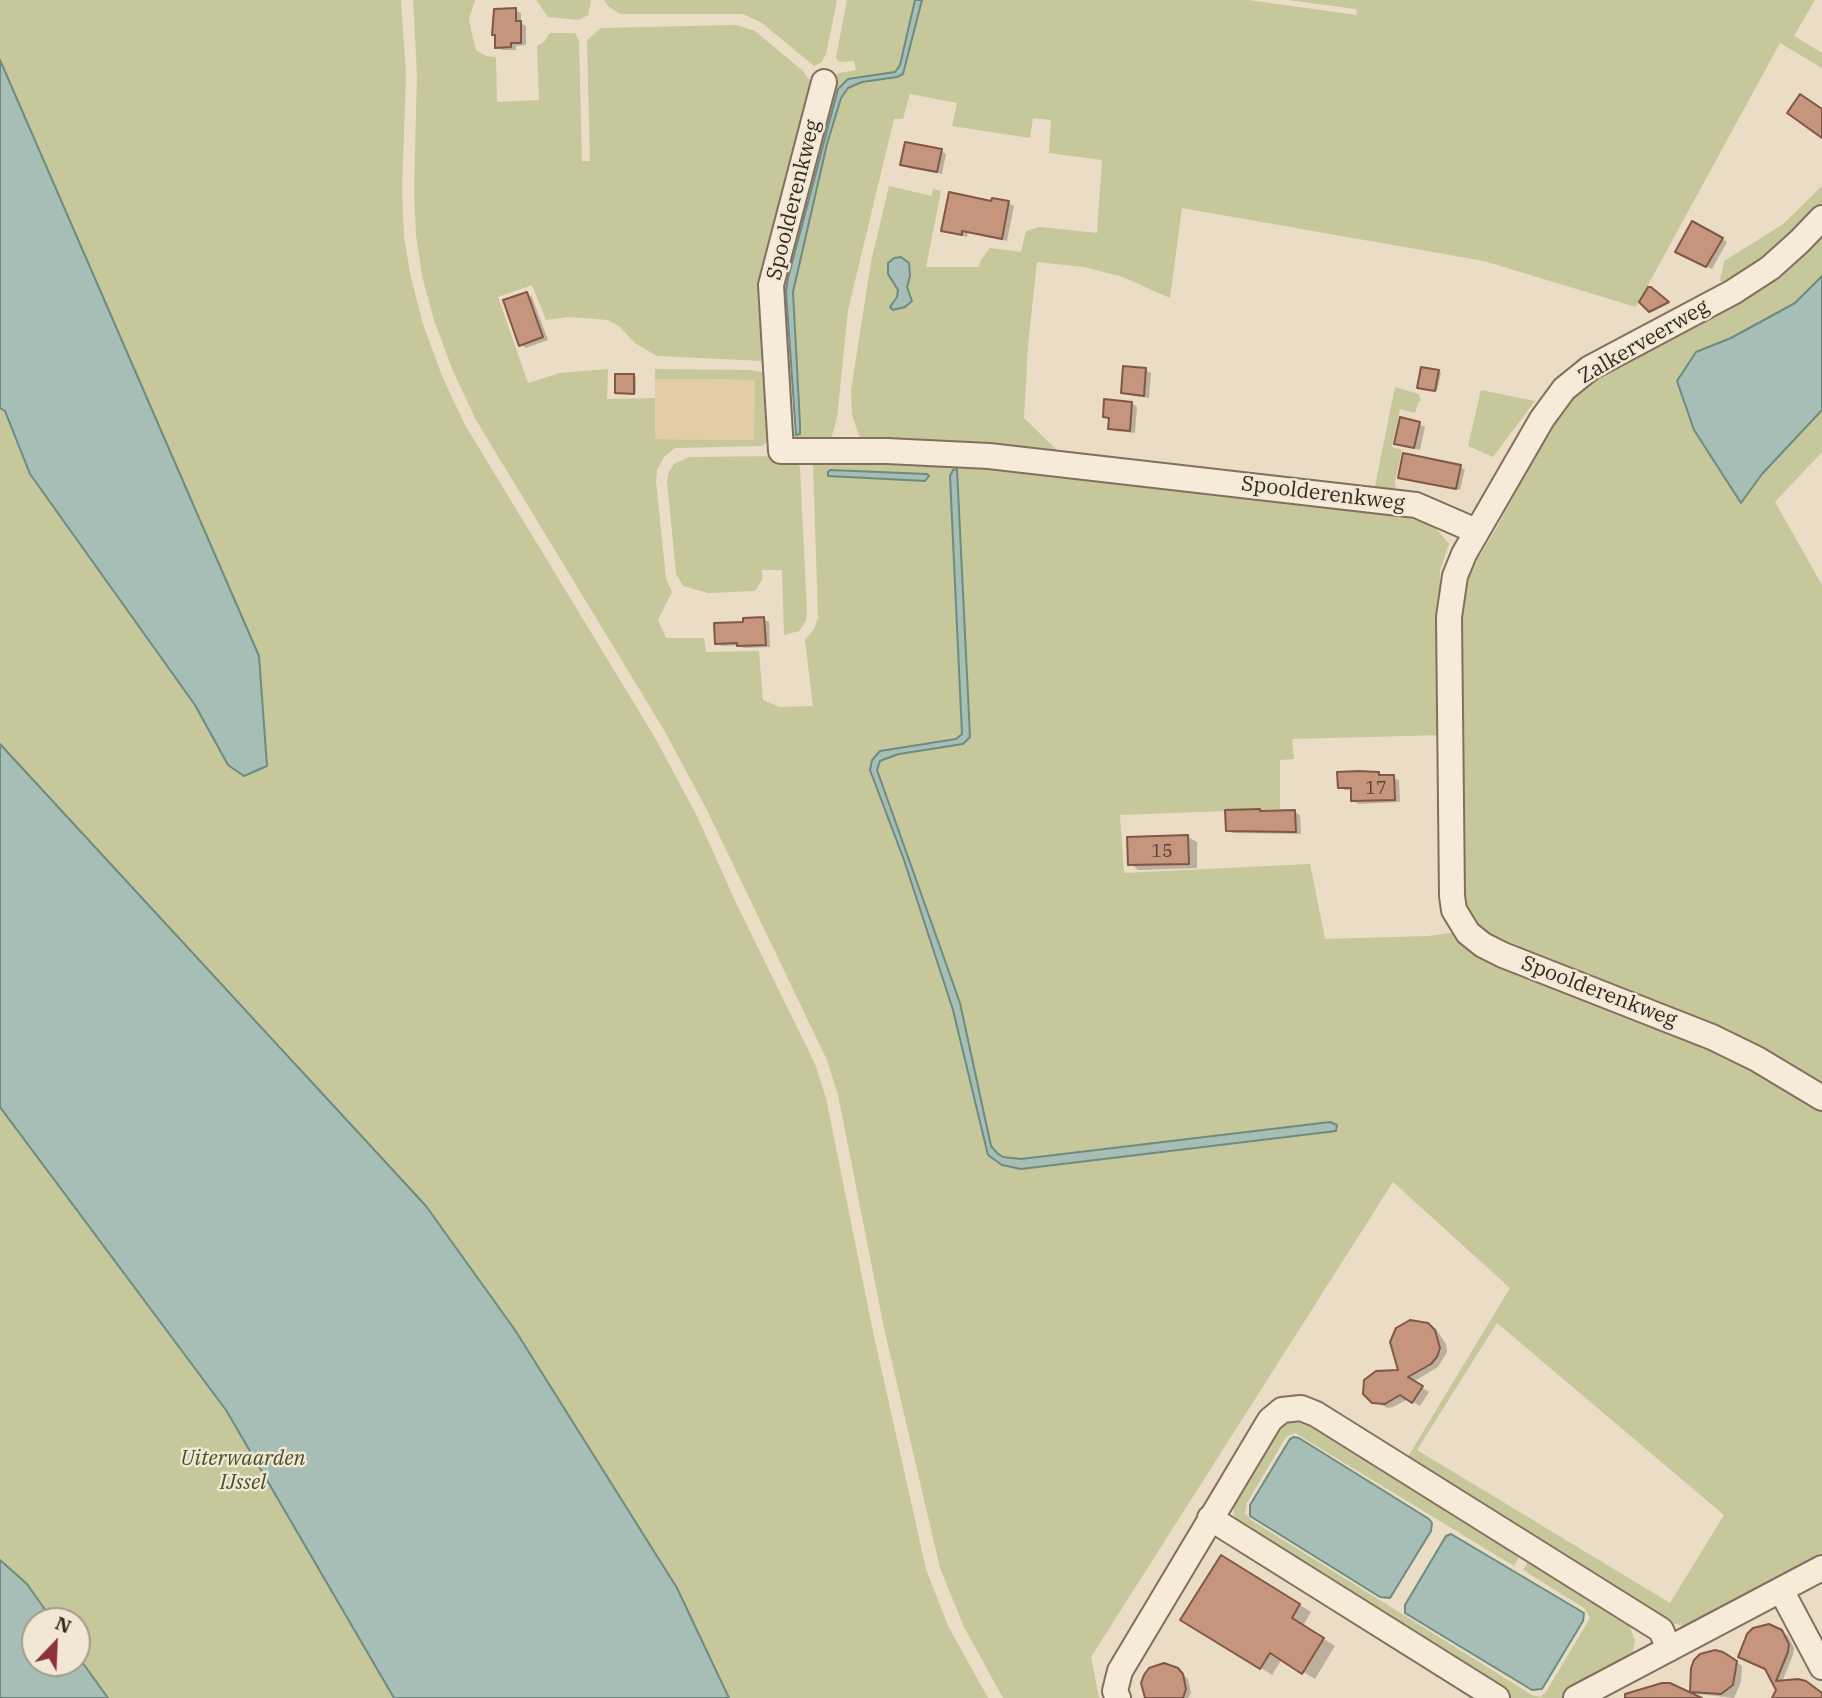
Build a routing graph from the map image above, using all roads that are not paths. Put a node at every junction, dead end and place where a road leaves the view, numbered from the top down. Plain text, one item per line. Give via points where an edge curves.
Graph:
1 (824, 82) dead end
2 (1822, 218) edge
3 (1476, 531) junction
4 (1822, 1098) edge
5 (1210, 1518) junction
6 (1822, 1568) edge
7 (1782, 1590) junction
8 (1669, 1649) junction
9 (1822, 1667) edge
10 (1118, 1698) edge
11 (1497, 1698) edge
12 (1576, 1698) edge

1 - 3 street, Spoolderenkweg via 771,285 781,451 989,456 1086,467 1416,505
2 - 3 street, Zalkerveerweg via 1770,268 1590,368 1564,389
3 - 4 street, Spoolderenkweg via 1455,576 1448,617 1452,896 1460,921 1468,933 1493,950 1712,1037
5 - 8 street via 1270,1420 1282,1410 1301,1408 1661,1630
5 - 10 street via 1120,1671 1115,1691
5 - 11 street
6 - 7 street
7 - 8 street
7 - 9 street
8 - 12 street

